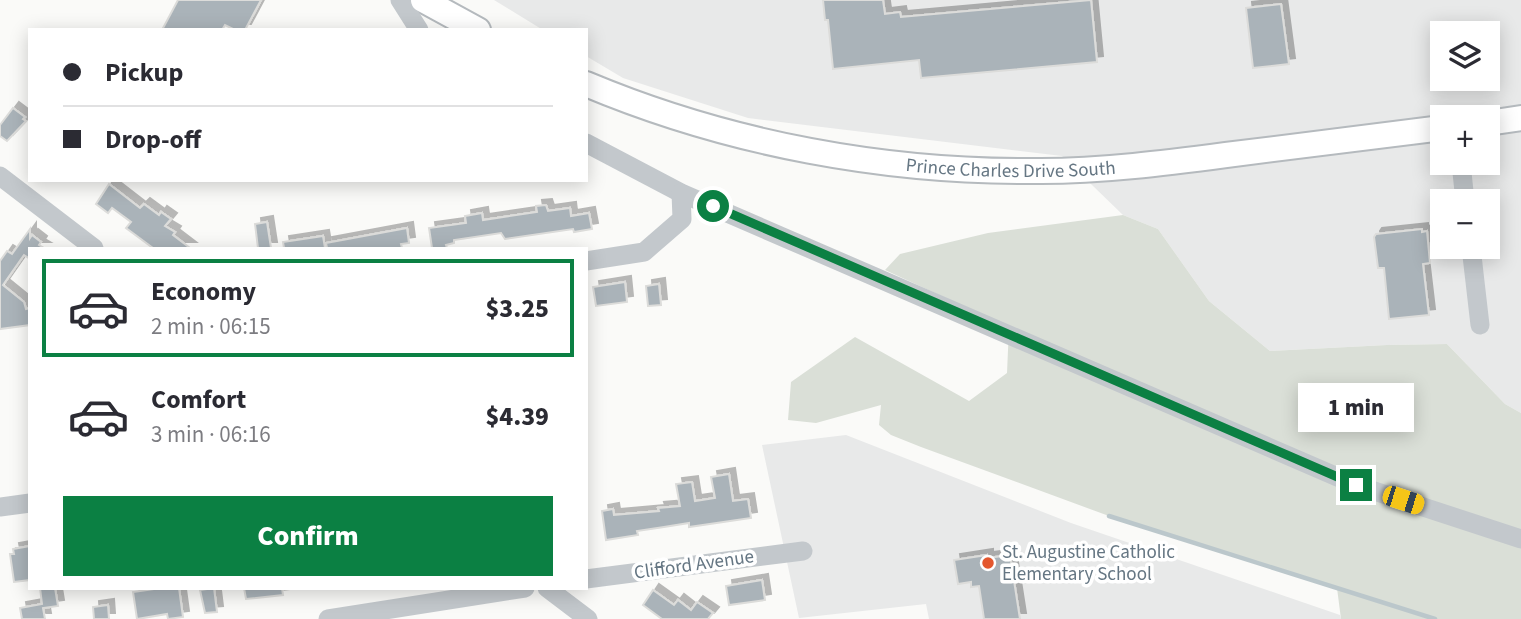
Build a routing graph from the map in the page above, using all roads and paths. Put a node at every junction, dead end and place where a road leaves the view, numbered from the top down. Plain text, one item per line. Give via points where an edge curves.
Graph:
1 (400, 0) edge
2 (424, 0) edge
3 (418, 28) edge
4 (474, 28) edge
5 (588, 85) edge
6 (1521, 118) edge
7 (1500, 121) edge
8 (1430, 129) edge
9 (588, 145) edge
10 (0, 176) edge
11 (681, 193) junction
12 (93, 247) edge
13 (1472, 259) edge
14 (588, 261) edge
15 (1480, 326) dead end
16 (28, 503) edge
17 (0, 507) edge
18 (1521, 539) edge
19 (803, 551) dead end
20 (588, 579) edge
21 (512, 590) edge
22 (550, 590) edge
23 (328, 619) edge
24 (588, 619) edge

1 - 3 street
2 - 4 main road
5 - 8 main road, Prince Charles Drive South via 708,127 800,149 970,170 1106,168
6 - 7 main road
9 - 11 street
10 - 12 street
11 - 14 street via 682,219 644,252
11 - 18 street via 1356,485
13 - 15 street
16 - 17 street
19 - 20 street, Clifford Avenue
21 - 23 street
22 - 24 street

